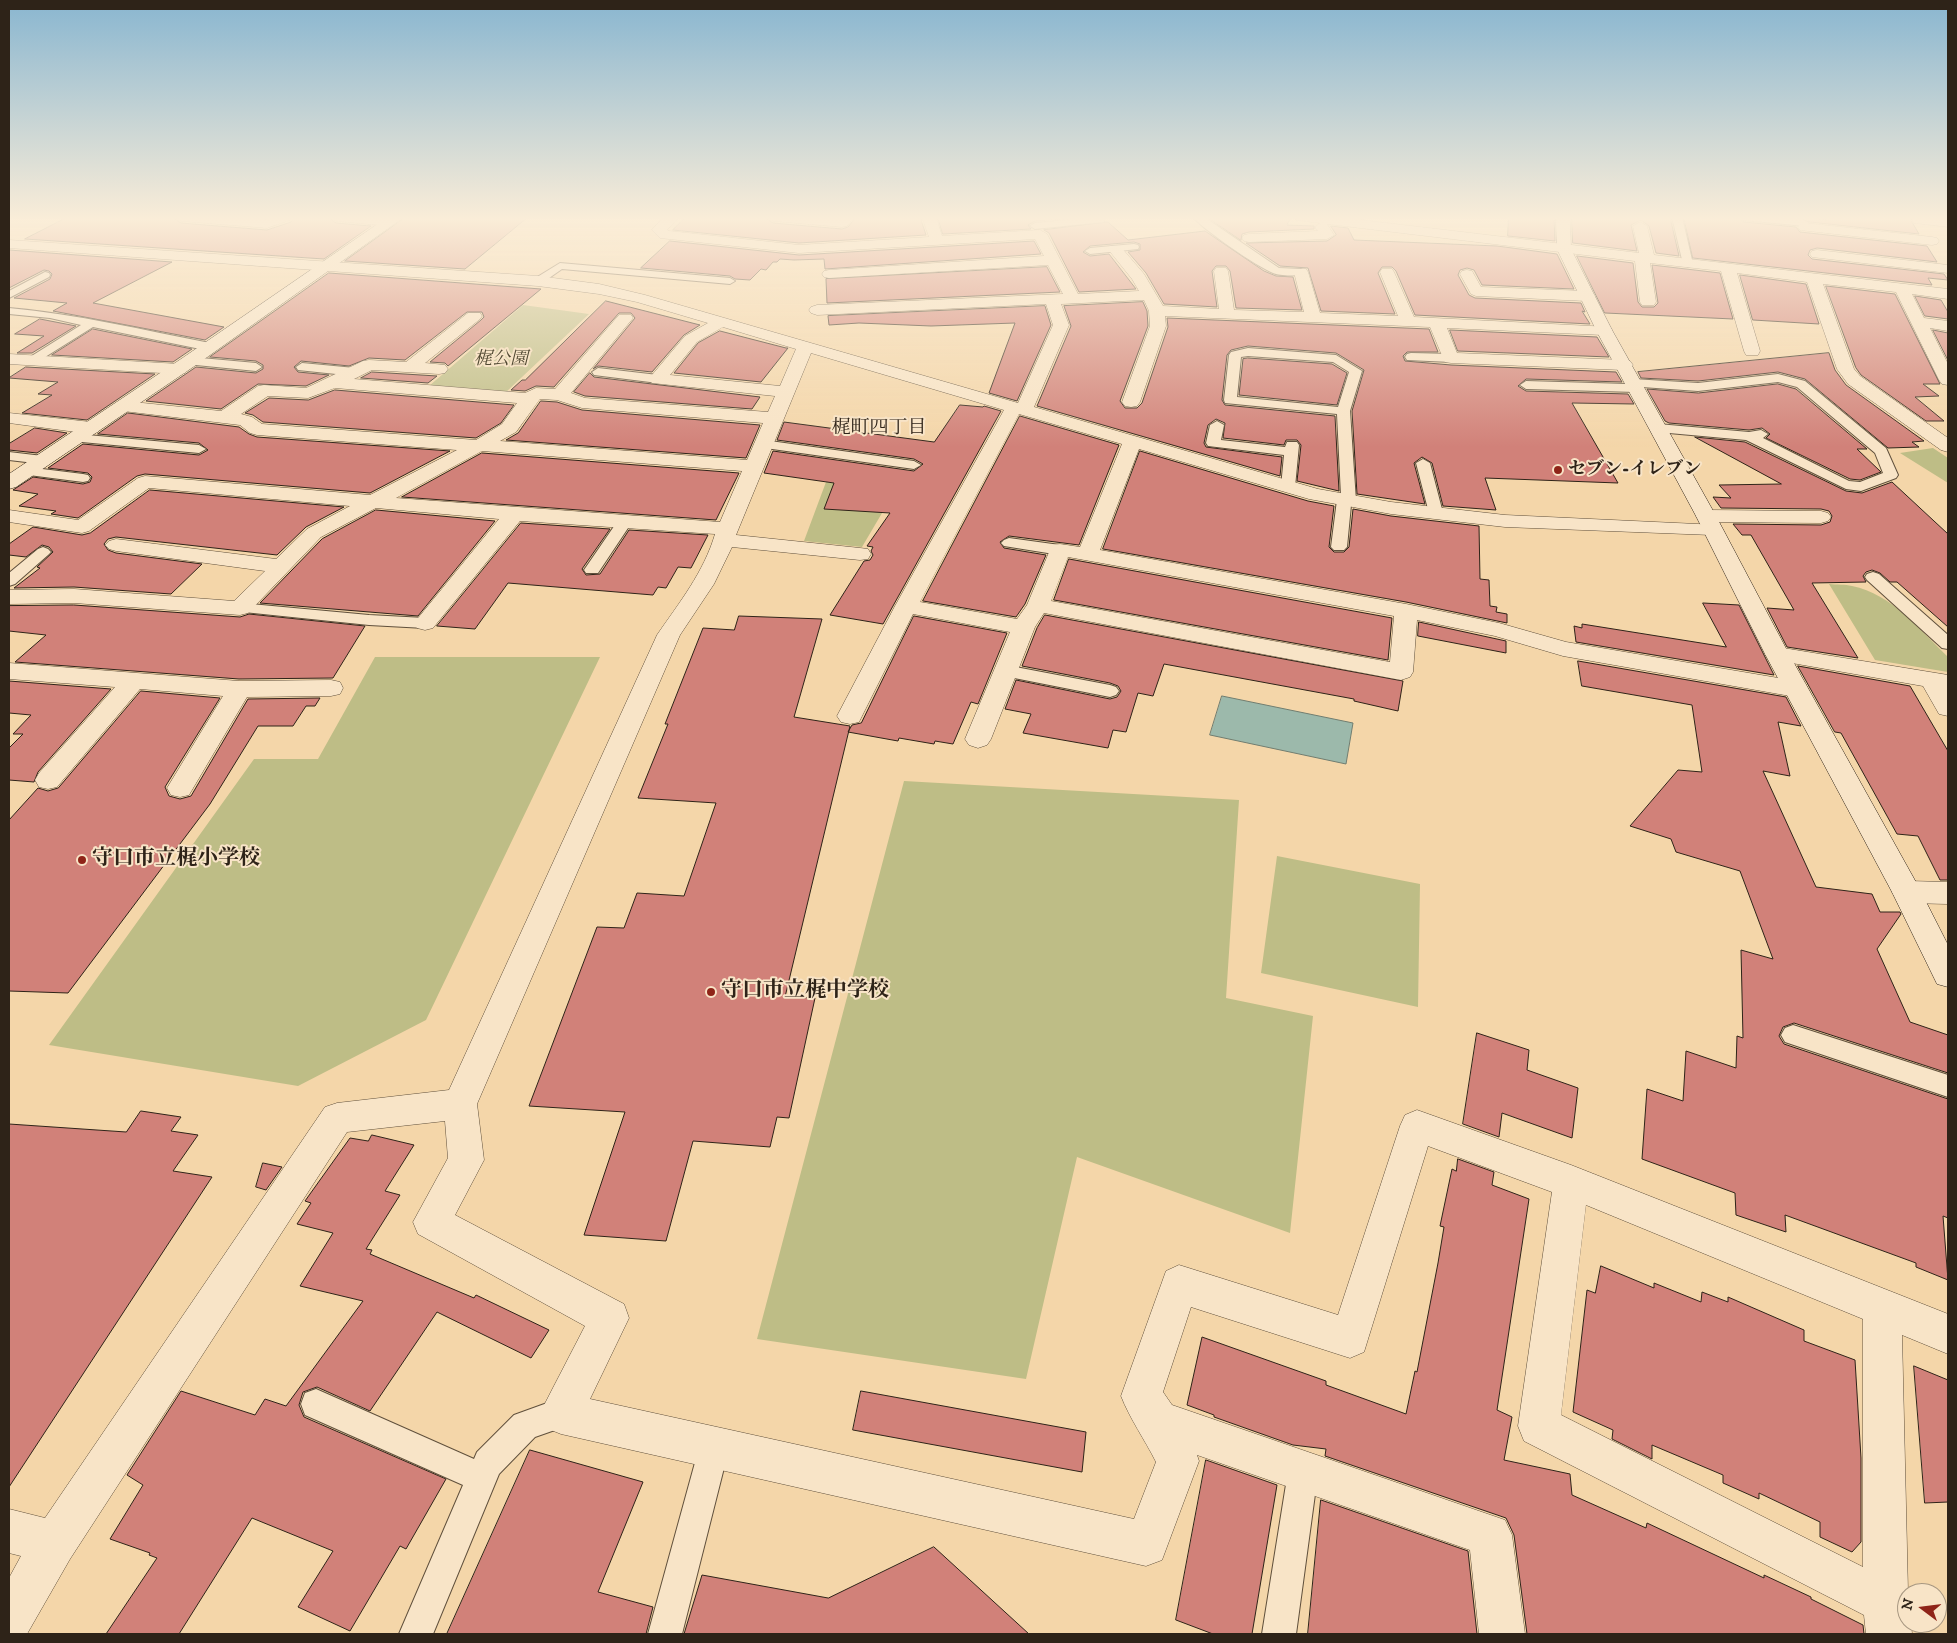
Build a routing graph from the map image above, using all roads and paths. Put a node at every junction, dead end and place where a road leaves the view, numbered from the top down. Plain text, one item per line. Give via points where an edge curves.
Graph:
1 (287, 294) edge
2 (620, 294) edge
3 (822, 294) edge
4 (1070, 294) edge
5 (1225, 294) edge
6 (1307, 294) edge
7 (1396, 294) edge
8 (1535, 294) edge
9 (1647, 294) edge
10 (1735, 294) edge
11 (1825, 294) edge
12 (1904, 294) edge
13 (1150, 295) joint
14 (1587, 296) joint
15 (1073, 299) junction
16 (1052, 300) junction
17 (1648, 302) dead end
18 (817, 310) junction
19 (9, 311) edge
20 (1157, 311) junction
21 (1227, 313) junction
22 (474, 316) dead end
23 (1313, 317) junction
24 (624, 318) dead end
25 (1408, 321) junction
26 (721, 322) junction
27 (1436, 322) junction
28 (1918, 322) junction
29 (92, 323) junction
30 (1948, 326) edge
31 (1604, 330) junction
32 (802, 336) junction
33 (210, 347) junction
34 (1752, 352) dead end
35 (1411, 357) dead end
36 (1451, 358) junction
37 (1942, 358) edge
38 (9, 359) edge
39 (34, 360) junction
40 (184, 365) junction
41 (256, 367) dead end
42 (302, 367) dead end
43 (410, 367) junction
44 (439, 369) dead end
45 (355, 372) junction
46 (598, 372) dead end
47 (658, 379) junction
48 (1631, 379) junction
49 (1948, 380) edge
50 (334, 383) junction
51 (1526, 385) dead end
52 (560, 394) junction
53 (529, 399) junction
54 (1131, 402) dead end
55 (123, 406) junction
56 (1019, 408) junction
57 (1344, 411) junction
58 (225, 417) junction
59 (9, 418) edge
60 (1217, 425) dead end
61 (1658, 428) junction
62 (769, 430) junction
63 (84, 433) junction
64 (1770, 434) dead end
65 (1940, 435) edge
66 (1749, 436) junction
67 (1132, 442) junction
68 (480, 445) junction
69 (1948, 446) edge
70 (199, 449) dead end
71 (9, 456) edge
72 (42, 460) junction
73 (1423, 463) dead end
74 (914, 465) dead end
75 (26, 471) junction
76 (83, 478) dead end
77 (9, 483) edge
78 (1288, 487) junction
79 (1346, 501) junction
80 (373, 503) junction
81 (1436, 513) junction
82 (514, 514) junction
83 (9, 516) edge
84 (1821, 517) dead end
85 (624, 522) junction
86 (1709, 523) junction
87 (726, 534) junction
88 (1008, 543) dead end
89 (116, 545) dead end
90 (1338, 547) dead end
91 (1060, 550) junction
92 (43, 552) dead end
93 (860, 554) dead end
94 (1088, 554) junction
95 (280, 566) junction
96 (592, 570) dead end
97 (1873, 577) dead end
98 (9, 581) edge
99 (9, 596) edge
100 (1038, 605) junction
101 (906, 606) junction
102 (240, 608) junction
103 (1406, 611) junction
104 (425, 623) joint
105 (1023, 627) junction
106 (1948, 644) edge
107 (1777, 654) junction
108 (9, 671) edge
109 (1005, 671) junction
110 (1940, 681) edge
111 (133, 682) junction
112 (331, 688) dead end
113 (239, 689) junction
114 (1796, 689) junction
115 (1110, 690) dead end
116 (1948, 708) edge
117 (850, 716) dead end
118 (978, 739) dead end
119 (48, 780) dead end
120 (180, 788) dead end
121 (1907, 892) junction
122 (1948, 893) edge
123 (1948, 975) edge
124 (1793, 1035) dead end
125 (1948, 1086) edge
126 (460, 1104) junction
127 (1571, 1182) junction
128 (1882, 1308) junction
129 (1948, 1334) edge
130 (316, 1404) dead end
131 (561, 1413) junction
132 (1158, 1421) junction
133 (714, 1448) junction
134 (1303, 1472) junction
135 (482, 1478) junction
136 (9, 1531) edge
137 (54, 1543) junction
138 (1887, 1618) edge
139 (9, 1621) edge
140 (416, 1634) edge
141 (665, 1634) edge
142 (1279, 1634) edge
143 (1502, 1634) edge

1 - 33 street
2 - 26 street
3 - 18 street
4 - 15 street
5 - 21 street
6 - 23 street
7 - 25 street
8 - 14 street
9 - 17 street
10 - 34 street
11 - 65 street via 1846,369 1854,380
12 - 28 street
13 - 15 street
13 - 20 street
14 - 31 street
15 - 16 street
16 - 18 street
16 - 56 street via 1061,325
18 - 32 street
19 - 29 lane
20 - 21 street
20 - 54 street via 1158,326
21 - 23 street
22 - 43 street
23 - 25 street
24 - 52 street
25 - 27 street
26 - 32 street
26 - 47 street via 691,339
27 - 31 street
27 - 36 street
28 - 30 street
28 - 37 street
29 - 33 lane
29 - 39 lane
31 - 48 street
32 - 56 street
32 - 62 street
33 - 40 street
35 - 36 lane
36 - 48 street
37 - 49 street
38 - 39 street
39 - 40 street
40 - 41 lane
40 - 55 street
42 - 45 lane
43 - 44 street
43 - 45 street via 369,364
45 - 50 street
46 - 47 lane
47 - 62 street
48 - 51 lane
48 - 61 street
48 - 66 lane via 1698,387 1778,378 1801,384 1881,451 1890,475 1861,487 1846,485
50 - 53 street
50 - 58 street via 308,393 264,390
52 - 53 street via 536,394
52 - 62 street via 582,403
53 - 68 street via 509,428
55 - 58 street
55 - 63 street
56 - 67 street
56 - 101 street
57 - 57 lane via 1356,371 1336,359 1248,352 1235,355 1230,400
57 - 79 lane
58 - 68 street via 246,420 257,428
59 - 63 street
60 - 78 lane via 1213,443 1291,448
61 - 66 lane
61 - 86 street
62 - 68 street
62 - 74 lane
62 - 87 street
63 - 70 lane
63 - 72 street
64 - 66 lane
65 - 69 street
67 - 78 street
67 - 94 street
68 - 80 street
71 - 72 lane
72 - 75 street
73 - 81 lane
75 - 76 lane
75 - 77 street
78 - 79 street
79 - 81 street
79 - 90 lane
80 - 82 street
80 - 83 street via 145,482 82,527
80 - 95 street via 314,533
81 - 86 street via 1505,521
82 - 85 street
82 - 104 street
84 - 86 street
85 - 87 street
85 - 96 lane
86 - 107 street
87 - 93 street
87 - 126 street via 693,602 669,635
88 - 91 lane
89 - 95 street
91 - 94 street
91 - 100 street
92 - 98 lane
94 - 103 street
95 - 102 street
97 - 106 lane
99 - 102 street via 74,596
100 - 103 street via 1401,672
100 - 105 street
101 - 105 street
101 - 117 street
102 - 104 lane
103 - 114 street via 1499,630 1563,649
105 - 109 street
107 - 110 street
107 - 114 street
108 - 111 street
109 - 115 lane
109 - 118 street
110 - 116 street
111 - 113 street
111 - 119 street
112 - 113 street
113 - 120 street
114 - 121 street
121 - 122 street
121 - 123 street
124 - 125 lane
126 - 131 street via 466,1160 431,1222 610,1318
126 - 137 street via 338,1118
127 - 128 street
127 - 132 street via 1418,1126 1350,1338 1179,1284 1141,1396
127 - 138 street via 1540,1426
128 - 129 street
128 - 138 street
130 - 135 lane
131 - 133 street
131 - 135 lane via 525,1426 488,1463
132 - 133 street via 1178,1461 1146,1544
132 - 134 street
133 - 141 lane
134 - 142 lane
134 - 143 street via 1490,1535
135 - 140 lane
136 - 137 street
137 - 139 street

